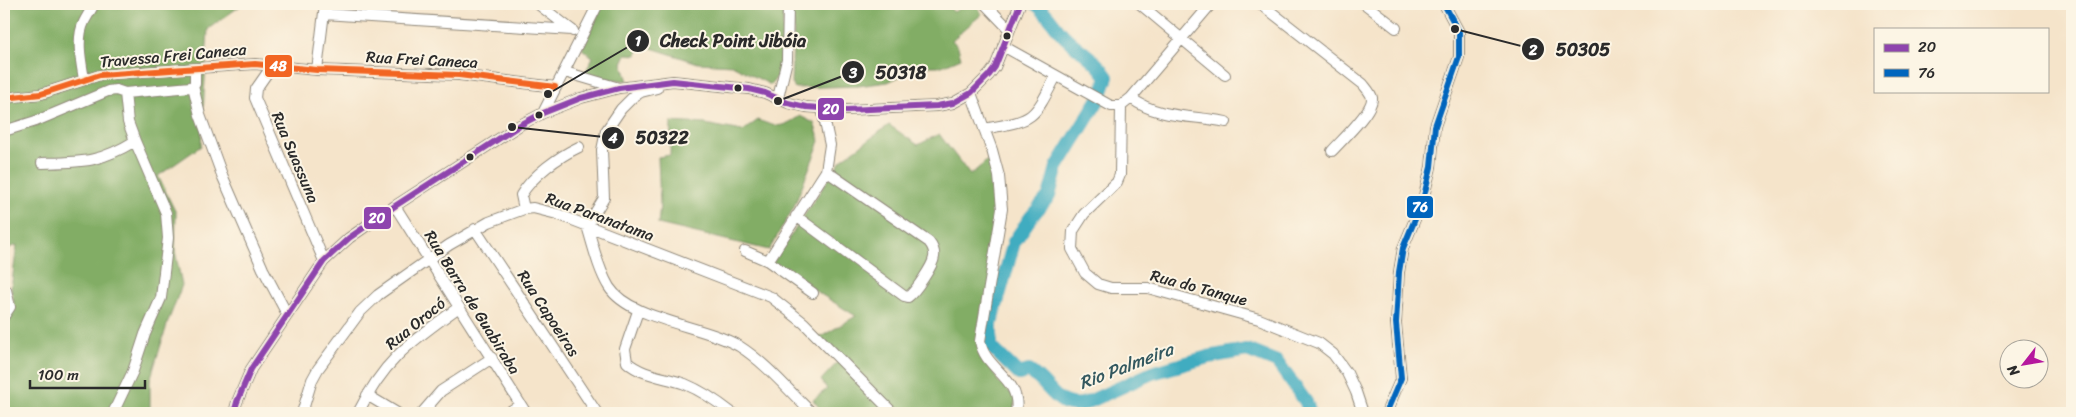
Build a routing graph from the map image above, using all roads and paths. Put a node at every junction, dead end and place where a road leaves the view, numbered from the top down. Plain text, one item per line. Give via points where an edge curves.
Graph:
1 (94, 4) edge
2 (538, 4) edge
3 (598, 4) edge
4 (788, 4) edge
5 (985, 4) edge
6 (1020, 4) edge
7 (1140, 4) edge
8 (1211, 4) edge
9 (1261, 4) edge
10 (1365, 4) edge
11 (1444, 4) edge
12 (324, 9) edge
13 (1009, 28) junction
14 (1396, 28) dead end
15 (576, 33) junction
16 (1182, 38) junction
17 (1003, 46) junction
18 (272, 66) junction
19 (195, 70) junction
20 (317, 70) junction
21 (565, 72) junction
22 (1226, 75) dead end
23 (1056, 76) junction
24 (84, 79) junction
25 (690, 82) junction
26 (193, 86) junction
27 (555, 87) junction
28 (619, 88) junction
29 (125, 93) junction
30 (971, 93) junction
31 (4, 98) edge
32 (778, 98) junction
33 (1132, 98) junction
34 (1116, 106) junction
35 (822, 109) junction
36 (543, 113) junction
37 (1226, 122) dead end
38 (984, 129) junction
39 (4, 131) edge
40 (135, 141) junction
41 (579, 147) dead end
42 (1332, 151) dead end
43 (42, 163) dead end
44 (826, 171) junction
45 (395, 206) junction
46 (524, 209) junction
47 (796, 216) junction
48 (587, 226) junction
49 (475, 229) junction
50 (745, 251) dead end
51 (429, 259) junction
52 (324, 261) junction
53 (768, 261) junction
54 (6, 290) dead end
55 (813, 292) dead end
56 (458, 307) junction
57 (638, 310) junction
58 (287, 314) junction
59 (4, 316) edge
60 (492, 358) junction
61 (367, 395) junction
62 (523, 409) edge
63 (113, 413) edge
64 (234, 413) edge
65 (302, 413) edge
66 (358, 413) edge
67 (397, 413) edge
68 (422, 413) edge
69 (507, 413) edge
70 (597, 413) edge
71 (732, 413) edge
72 (812, 413) edge
73 (893, 413) edge
74 (1016, 413) edge
75 (1363, 413) edge
76 (1386, 413) edge

1 - 24 street via 83,23 80,51
2 - 15 street
3 - 15 street
4 - 32 street via 787,60
5 - 13 street
6 - 13 street
7 - 16 street
8 - 16 street
9 - 42 street via 1363,84 1370,93 1371,104
10 - 14 street
11 - 76 street via 1459,32 1459,57 1436,126 1423,200 1403,248 1396,323 1401,378
12 - 15 street via 384,18
12 - 20 street
13 - 17 street
15 - 21 street
16 - 22 street
16 - 33 street
17 - 23 street
17 - 30 street via 989,76
18 - 19 street, Travessa Frei Caneca via 255,64
18 - 20 street, Travessa Frei Caneca
18 - 52 street, Rua Suassuna via 256,89 256,98
19 - 24 street, Travessa Frei Caneca via 100,75
19 - 26 street
20 - 27 street, Rua Frei Caneca via 460,75
21 - 27 street
21 - 28 street
23 - 34 street
23 - 38 street via 1034,114 1022,122
24 - 31 street, Travessa Frei Caneca via 41,94
25 - 28 street
25 - 32 street via 749,89
25 - 48 street via 641,92 621,109 606,131 602,144 604,198
26 - 29 street
26 - 58 street via 222,174 263,269
27 - 36 street
28 - 36 street
29 - 39 street via 116,90 102,93
29 - 40 street via 128,122
30 - 35 street via 937,106
30 - 38 street
32 - 35 street
33 - 34 street
33 - 37 street via 1154,112
34 - 75 street, Rua do Tanque via 1120,175 1117,182 1084,214 1073,231 1072,249 1085,273 1098,284 1111,288 1148,288 1259,320 1319,343 1333,354 1347,374
35 - 44 street via 830,146
36 - 45 street
38 - 74 street via 999,176 1002,209 981,350 1013,386
40 - 43 street via 95,160
40 - 63 street via 166,213 165,268 156,312
41 - 46 street via 528,184 521,194
44 - 47 street
44 - 47 street via 929,242 935,256 918,286 910,296 904,296
45 - 51 street, Rua Barra de Guabiraba
45 - 52 street via 349,238
46 - 48 street, Rua Paranatama via 556,214
46 - 49 street, Rua Paranatama
47 - 53 street
48 - 57 street via 608,286 618,298
48 - 73 street, Rua Paranatama via 771,297 804,323
49 - 51 street, Rua Paranatama
49 - 70 street, Rua Capoeiras
50 - 53 street
51 - 56 street, Rua Barra de Guabiraba
51 - 65 street, Rua Paranatama via 378,294 360,312 318,369
52 - 58 street
53 - 55 street
54 - 59 street via 10,307
56 - 60 street, Rua Barra de Guabiraba
56 - 61 street, Rua Orocó via 400,351
57 - 71 street via 625,349 628,362 644,372 702,392
57 - 72 street via 738,346 762,364
58 - 64 street via 251,369
60 - 62 street, Rua Barra de Guabiraba
60 - 68 street via 441,391
61 - 66 street, Rua Orocó
61 - 67 street
62 - 69 street

